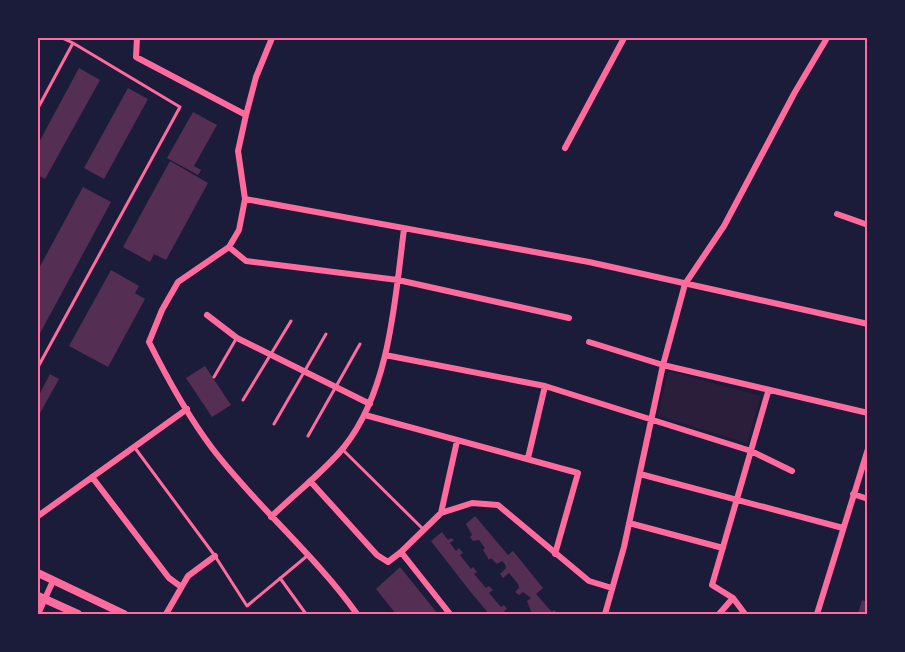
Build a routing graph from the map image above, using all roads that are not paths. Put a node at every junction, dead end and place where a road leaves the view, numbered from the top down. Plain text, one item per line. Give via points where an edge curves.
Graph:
1 (62, 38) edge
2 (137, 38) edge
3 (272, 38) edge
4 (624, 38) edge
5 (827, 38) edge
6 (72, 44) junction
7 (38, 108) edge
8 (246, 115) junction
9 (565, 148) dead end
10 (245, 199) junction
11 (837, 214) dead end
12 (867, 225) edge
13 (404, 229) junction
14 (230, 247) junction
15 (398, 280) junction
16 (685, 284) junction
17 (207, 315) dead end
18 (569, 318) dead end
19 (291, 321) dead end
20 (867, 324) edge
21 (326, 334) dead end
22 (237, 338) junction
23 (589, 342) dead end
24 (360, 344) dead end
25 (272, 354) junction
26 (385, 355) junction
27 (663, 365) junction
28 (38, 367) edge
29 (305, 370) junction
30 (213, 377) dead end
31 (544, 386) junction
32 (337, 387) junction
33 (768, 392) junction
34 (243, 400) dead end
35 (369, 404) junction
36 (188, 409) junction
37 (867, 413) edge
38 (365, 415) junction
39 (652, 420) junction
40 (274, 424) dead end
41 (308, 436) dead end
42 (457, 441) junction
43 (134, 447) junction
44 (342, 449) junction
45 (867, 449) edge
46 (751, 451) junction
47 (528, 458) junction
48 (792, 471) dead end
49 (640, 474) junction
50 (92, 477) junction
51 (310, 481) junction
52 (854, 494) junction
53 (737, 499) junction
54 (867, 499) edge
55 (441, 513) junction
56 (38, 516) edge
57 (271, 517) junction
58 (630, 523) junction
59 (843, 528) junction
60 (424, 530) junction
61 (723, 548) junction
62 (401, 552) junction
63 (555, 554) junction
64 (308, 555) junction
65 (215, 556) junction
66 (38, 573) edge
67 (280, 578) junction
68 (53, 581) junction
69 (180, 586) junction
70 (612, 588) junction
71 (41, 597) edge
72 (733, 598) junction
73 (38, 615) edge
74 (78, 615) edge
75 (124, 615) edge
76 (166, 615) edge
77 (306, 615) edge
78 (357, 615) edge
79 (450, 615) edge
80 (605, 615) edge
81 (718, 615) edge
82 (745, 615) edge
83 (817, 615) edge

1 - 6 lane
2 - 8 street via 136,57
3 - 8 street
4 - 9 street
5 - 16 street via 724,226
6 - 7 lane
6 - 28 lane via 180,107
8 - 10 street via 237,151
10 - 13 street
10 - 14 street via 239,230
11 - 12 street
13 - 15 street
13 - 16 street via 589,262
14 - 15 street via 246,261
14 - 36 street via 178,282 149,342
15 - 18 street
15 - 26 street
16 - 20 street
16 - 27 street
17 - 22 street
19 - 25 lane
21 - 29 lane
22 - 25 street
22 - 30 lane
23 - 27 street
24 - 32 lane
25 - 29 street
25 - 34 lane
26 - 31 street
26 - 35 street
27 - 33 street
27 - 39 street
29 - 32 street
29 - 40 lane
31 - 39 street
31 - 47 street
32 - 35 street
32 - 41 lane
33 - 37 street
33 - 46 street
35 - 38 street
36 - 43 street
36 - 57 street via 212,448
38 - 42 street
38 - 44 street
39 - 46 street
39 - 49 street
42 - 47 street
42 - 55 street
43 - 50 street
43 - 65 lane
44 - 51 street
44 - 60 lane
45 - 52 street
46 - 48 street
46 - 53 street
47 - 63 street via 578,473
49 - 53 street
49 - 58 street
50 - 56 street
50 - 69 street via 169,578
51 - 57 street
51 - 62 street via 377,555 388,562
52 - 54 street
52 - 59 street
53 - 59 street
53 - 61 street
55 - 60 street
55 - 63 street via 472,503 498,505
57 - 64 street
58 - 61 street
58 - 70 street
59 - 83 street
60 - 62 street
61 - 72 street via 712,585
62 - 79 street
63 - 70 street via 589,581
64 - 67 lane
64 - 78 street
65 - 67 lane via 247,606
65 - 69 street
66 - 68 main road
67 - 77 lane
68 - 71 street
68 - 75 main road
69 - 76 street
70 - 80 street
71 - 73 street
71 - 74 main road
72 - 81 street
72 - 82 street

